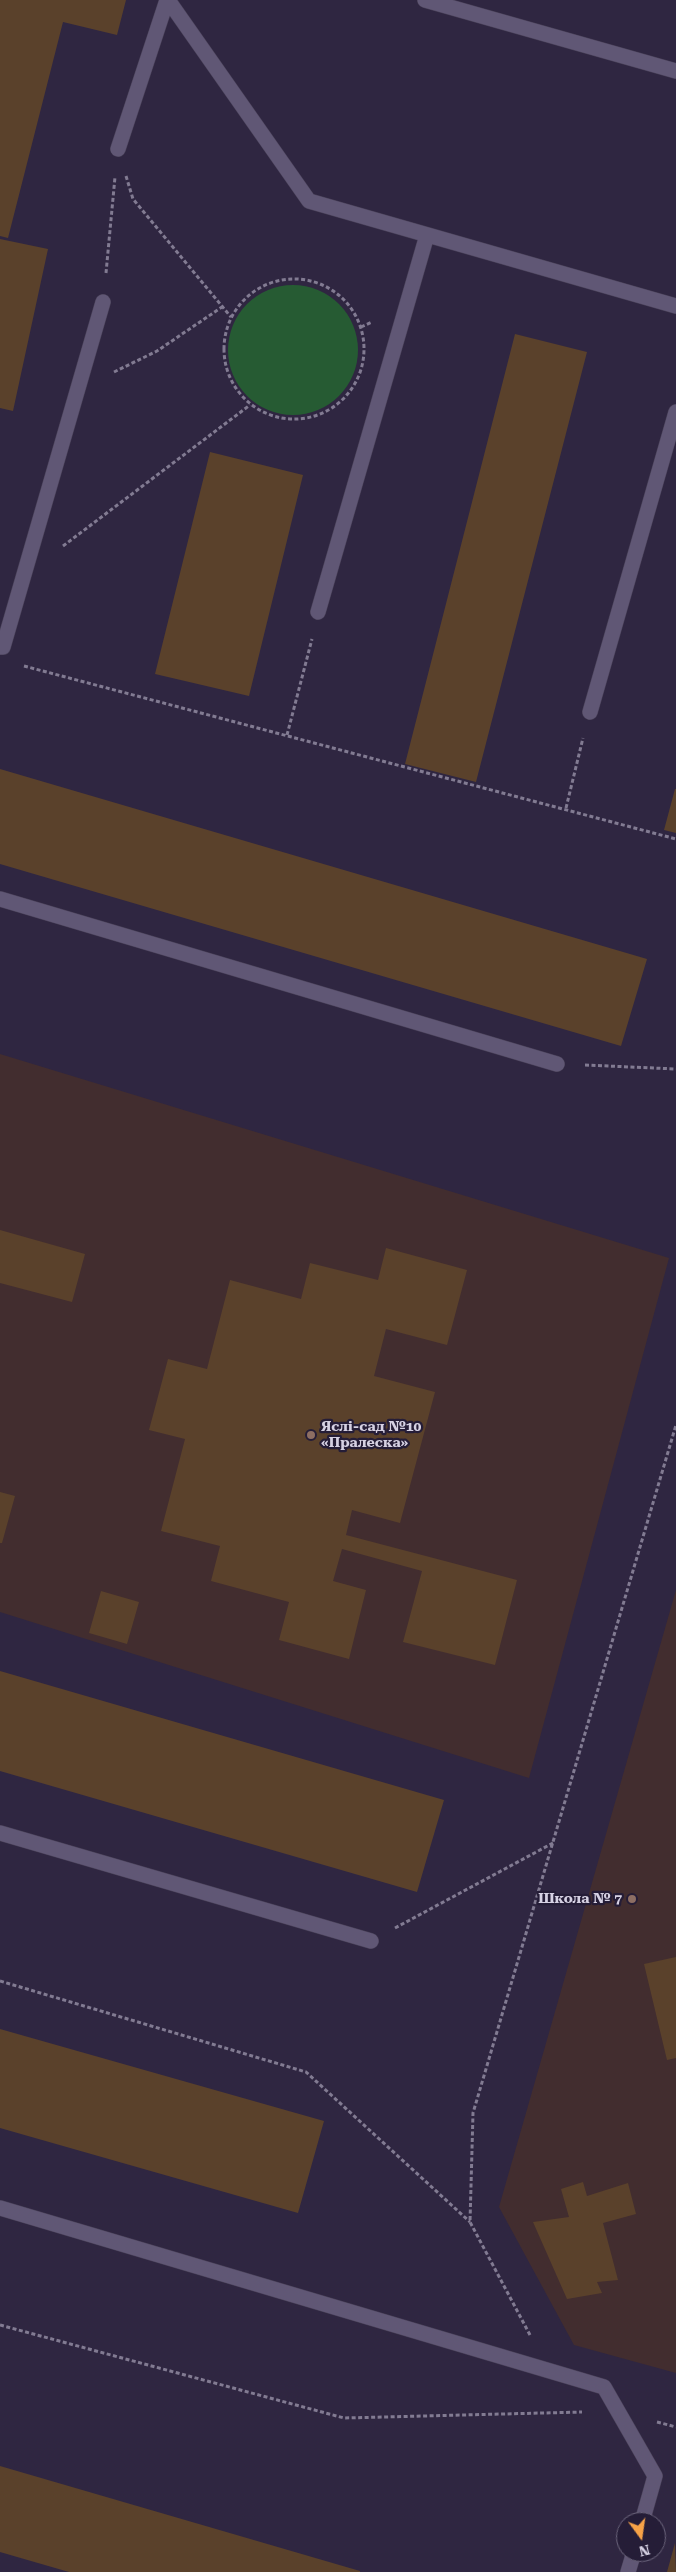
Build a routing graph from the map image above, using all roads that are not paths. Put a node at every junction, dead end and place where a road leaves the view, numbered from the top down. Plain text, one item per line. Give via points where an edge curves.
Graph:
1 (168, 0) edge
2 (426, 0) edge
3 (676, 71) edge
4 (118, 149) road end
5 (427, 235) junction
6 (103, 302) road end
7 (676, 306) edge
8 (676, 412) edge
9 (318, 612) road end
10 (1, 647) edge
11 (590, 712) road end
12 (0, 899) edge
13 (557, 1064) road end
14 (0, 1833) edge
15 (371, 1941) road end
16 (0, 2208) edge
17 (645, 2512) edge

1 - 4 lane
1 - 5 lane via 309,202
2 - 3 lane
5 - 7 lane
5 - 9 lane
6 - 10 lane
8 - 11 lane
12 - 13 lane
14 - 15 lane
16 - 17 lane via 604,2387 655,2476

